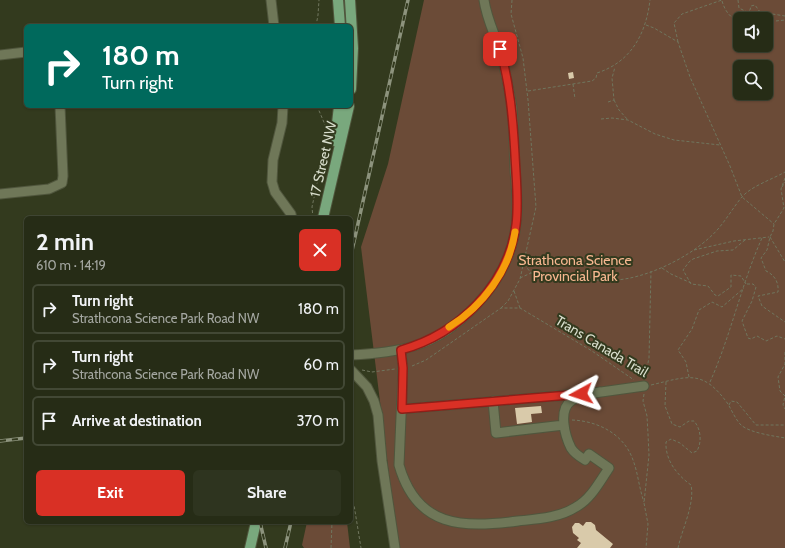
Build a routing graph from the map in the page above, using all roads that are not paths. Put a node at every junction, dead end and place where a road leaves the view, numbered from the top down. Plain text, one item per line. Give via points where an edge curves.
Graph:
1 (271, 0) edge
2 (338, 0) edge
3 (350, 0) edge
4 (484, 0) edge
5 (274, 24) edge
6 (340, 24) edge
7 (352, 24) edge
8 (24, 52) edge
9 (0, 55) edge
10 (60, 108) edge
11 (283, 108) edge
12 (339, 108) edge
13 (349, 108) edge
14 (330, 186) junction
15 (0, 194) edge
16 (292, 216) edge
17 (324, 216) edge
18 (401, 350) junction
19 (353, 354) edge
20 (353, 372) edge
21 (644, 386) road end
22 (600, 392) junction
23 (493, 401) junction
24 (402, 409) junction
25 (564, 422) junction
26 (256, 524) edge
27 (250, 548) edge
28 (395, 548) edge

1 - 5 street
2 - 6 main road
3 - 7 main road
4 - 18 street via 502,58 512,108 517,211 514,237 502,272 483,298 452,326 430,339
8 - 9 street
10 - 15 street via 62,183 49,189
11 - 16 street via 282,123 272,160 272,182 275,192
12 - 14 main road
13 - 14 main road, 17 Street NW
14 - 17 main road, 17 Street NW
18 - 19 street
18 - 24 street
20 - 28 street via 367,387 378,415
21 - 22 street
22 - 23 street
22 - 25 street via 571,401 566,406
23 - 24 street
23 - 25 street via 496,433
24 - 25 street via 398,465 408,491 418,503 440,518 473,525 545,518 575,508 589,496 609,468 589,454 585,460 577,455 570,445
26 - 27 main road

